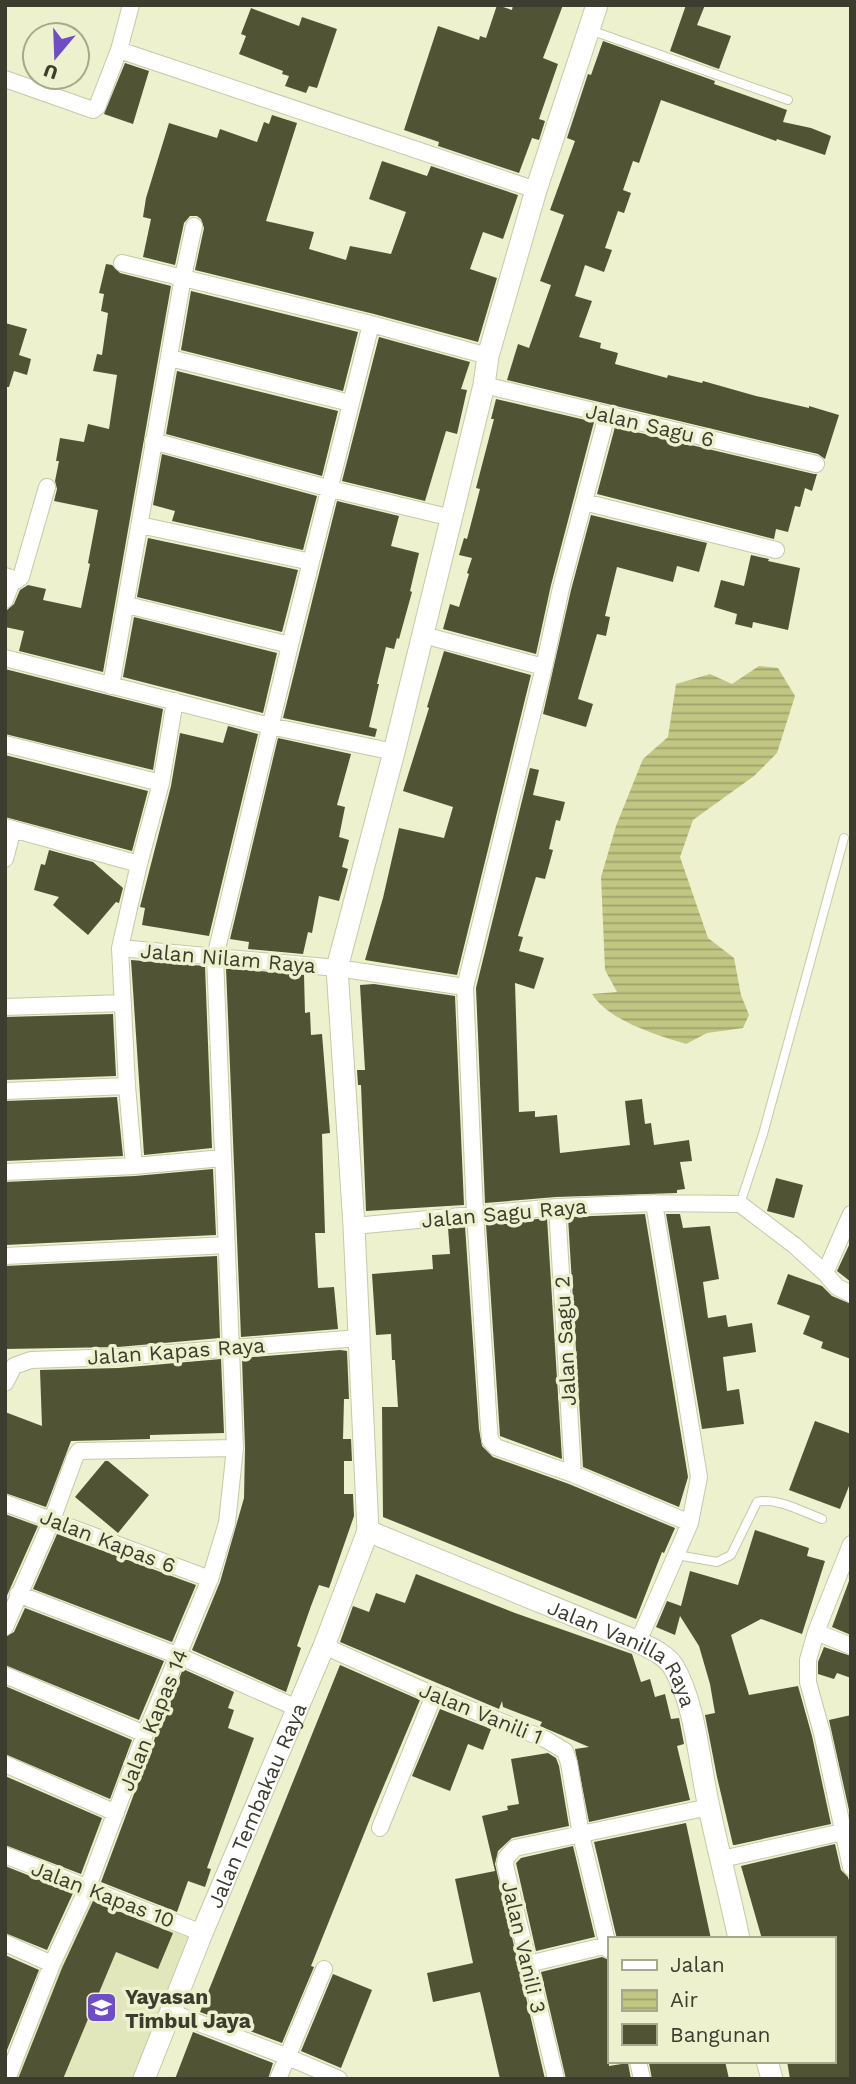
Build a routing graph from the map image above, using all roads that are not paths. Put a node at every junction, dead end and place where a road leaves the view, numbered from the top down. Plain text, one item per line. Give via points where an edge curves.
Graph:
1 (131, 5) edge
2 (597, 5) edge
3 (589, 30) junction
4 (119, 51) junction
5 (5, 79) edge
6 (788, 100) dead end
7 (536, 190) junction
8 (194, 226) dead end
9 (122, 263) dead end
10 (183, 277) junction
11 (371, 324) junction
12 (488, 356) junction
13 (170, 358) junction
14 (484, 385) junction
15 (350, 403) junction
16 (607, 415) junction
17 (153, 441) junction
18 (816, 464) dead end
19 (47, 487) dead end
20 (331, 489) junction
21 (584, 502) junction
22 (452, 518) junction
23 (140, 525) junction
24 (776, 550) dead end
25 (311, 562) junction
26 (9, 578) edge
27 (5, 600) edge
28 (127, 605) junction
29 (423, 635) junction
30 (290, 645) junction
31 (5, 658) edge
32 (544, 667) junction
33 (111, 686) junction
34 (175, 701) junction
35 (270, 726) junction
36 (5, 744) edge
37 (394, 752) junction
38 (161, 783) junction
39 (9, 828) edge
40 (844, 838) dead end
41 (5, 859) edge
42 (139, 864) junction
43 (120, 948) junction
44 (215, 957) junction
45 (337, 968) junction
46 (465, 987) junction
47 (123, 1003) junction
48 (5, 1007) edge
49 (127, 1086) junction
50 (5, 1091) edge
51 (223, 1158) junction
52 (134, 1166) junction
53 (5, 1172) edge
54 (654, 1203) junction
55 (740, 1204) junction
56 (557, 1207) junction
57 (475, 1213) junction
58 (851, 1214) edge
59 (354, 1226) junction
60 (227, 1245) junction
61 (5, 1256) edge
62 (825, 1273) junction
63 (851, 1294) edge
64 (359, 1338) junction
65 (230, 1347) junction
66 (7, 1375) edge
67 (235, 1448) junction
68 (573, 1474) junction
69 (5, 1503) edge
70 (52, 1520) junction
71 (822, 1520) dead end
72 (690, 1523) junction
73 (368, 1531) junction
74 (850, 1550) edge
75 (677, 1555) junction
76 (210, 1579) junction
77 (18, 1594) junction
78 (5, 1627) edge
79 (816, 1632) junction
80 (638, 1643) junction
81 (324, 1646) junction
82 (851, 1646) edge
83 (179, 1656) junction
84 (5, 1675) edge
85 (433, 1695) junction
86 (297, 1708) junction
87 (145, 1734) junction
88 (5, 1764) edge
89 (709, 1807) junction
90 (116, 1813) junction
91 (380, 1828) dead end
92 (847, 1831) edge
93 (581, 1835) junction
94 (5, 1855) edge
95 (722, 1859) junction
96 (851, 1867) edge
97 (87, 1889) junction
98 (202, 1933) junction
99 (739, 1937) edge
100 (5, 1943) edge
101 (608, 1943) edge
102 (608, 1947) edge
103 (52, 1964) junction
104 (528, 1964) junction
105 (324, 1969) dead end
106 (170, 2012) junction
107 (5, 2034) edge
108 (21, 2040) junction
109 (288, 2057) junction
110 (7, 2079) edge
111 (145, 2079) edge
112 (278, 2079) edge
113 (339, 2079) edge
114 (556, 2079) edge

1 - 4 street
2 - 3 street
3 - 6 lane
3 - 7 street
4 - 5 street via 93,110
4 - 7 street
7 - 12 street
8 - 10 street
9 - 10 street
10 - 11 street
10 - 13 street
11 - 12 street
11 - 15 street, Jalan Kapas 14
12 - 14 street
13 - 15 street
13 - 17 street
14 - 16 street, Jalan Sagu 6
14 - 22 street
15 - 20 street, Jalan Kapas 14
16 - 18 street, Jalan Sagu 6
16 - 21 street
17 - 20 street
17 - 23 street
19 - 26 street via 21,577
20 - 22 street
20 - 25 street, Jalan Kapas 14
21 - 24 street
21 - 32 street
22 - 29 street
23 - 25 street
23 - 28 street
25 - 30 street, Jalan Kapas 14
26 - 27 street
28 - 30 street
28 - 33 street
29 - 32 street
29 - 37 street
30 - 35 street, Jalan Kapas 14
31 - 33 street
32 - 46 street
33 - 34 street
34 - 35 street
34 - 38 street
35 - 37 street
35 - 44 street, Jalan Kapas 14
36 - 38 street
37 - 45 street
38 - 42 street
39 - 41 street
39 - 42 street
40 - 55 lane
42 - 43 street
43 - 44 street, Jalan Nilam Raya
43 - 47 street
44 - 45 street, Jalan Nilam Raya
44 - 51 street, Jalan Kapas 14
45 - 46 street, Jalan Nilam Raya
45 - 59 street
46 - 57 street
47 - 48 street
47 - 49 street
49 - 50 street
49 - 52 street
51 - 52 street
51 - 60 street, Jalan Kapas 14
52 - 53 street
54 - 55 street, Jalan Sagu Raya
54 - 56 street, Jalan Sagu Raya
54 - 72 street via 699,1477
55 - 62 street
56 - 57 street, Jalan Sagu Raya
56 - 68 street, Jalan Sagu 2
57 - 59 street, Jalan Sagu Raya
57 - 68 street via 490,1440 496,1447
58 - 62 street
59 - 64 street
60 - 61 street
60 - 65 street, Jalan Kapas 14
62 - 63 street
64 - 65 street, Jalan Kapas Raya
64 - 73 street
65 - 66 street, Jalan Kapas Raya via 31,1360
65 - 67 street, Jalan Kapas 14
67 - 70 street via 79,1451
67 - 76 street, Jalan Kapas 14 via 227,1523
68 - 72 street
69 - 70 street, Jalan Kapas 6
70 - 76 street, Jalan Kapas 6
70 - 77 street
71 - 75 lane via 764,1500 752,1508 732,1555 716,1562
72 - 75 street
73 - 80 street, Jalan Vanilla Raya
73 - 81 street, Jalan Tembakau Raya
74 - 79 street
75 - 80 street
76 - 83 street, Jalan Kapas 14
77 - 78 street
77 - 83 street
79 - 82 street
79 - 92 street via 808,1682
80 - 89 street, Jalan Vanilla Raya via 659,1652 672,1665 695,1733
81 - 85 street, Jalan Vanili 1
81 - 86 street, Jalan Tembakau Raya
83 - 86 street
83 - 87 street, Jalan Kapas 14
84 - 87 street
85 - 91 street
85 - 93 street, Jalan Vanili 1 via 565,1751
86 - 98 street, Jalan Tembakau Raya
87 - 90 street, Jalan Kapas 14
88 - 90 street
89 - 93 street, Jalan Vanili 3
89 - 95 street, Jalan Vanilla Raya
90 - 97 street, Jalan Kapas 14
92 - 95 street
92 - 96 street
93 - 101 street, Jalan Vanili 1
93 - 104 street, Jalan Vanili 3 via 515,1847 506,1858
94 - 97 street, Jalan Kapas 10
95 - 99 street, Jalan Vanilla Raya
97 - 98 street, Jalan Kapas 10
97 - 103 street, Jalan Kapas 14
98 - 106 street, Jalan Tembakau Raya
100 - 103 street
102 - 104 street
103 - 108 street, Jalan Kapas 14
104 - 114 street, Jalan Vanili 3
105 - 109 street
106 - 109 street
106 - 111 street, Jalan Tembakau Raya
107 - 108 street
108 - 110 street, Jalan Kapas 14
109 - 112 street
109 - 113 street

